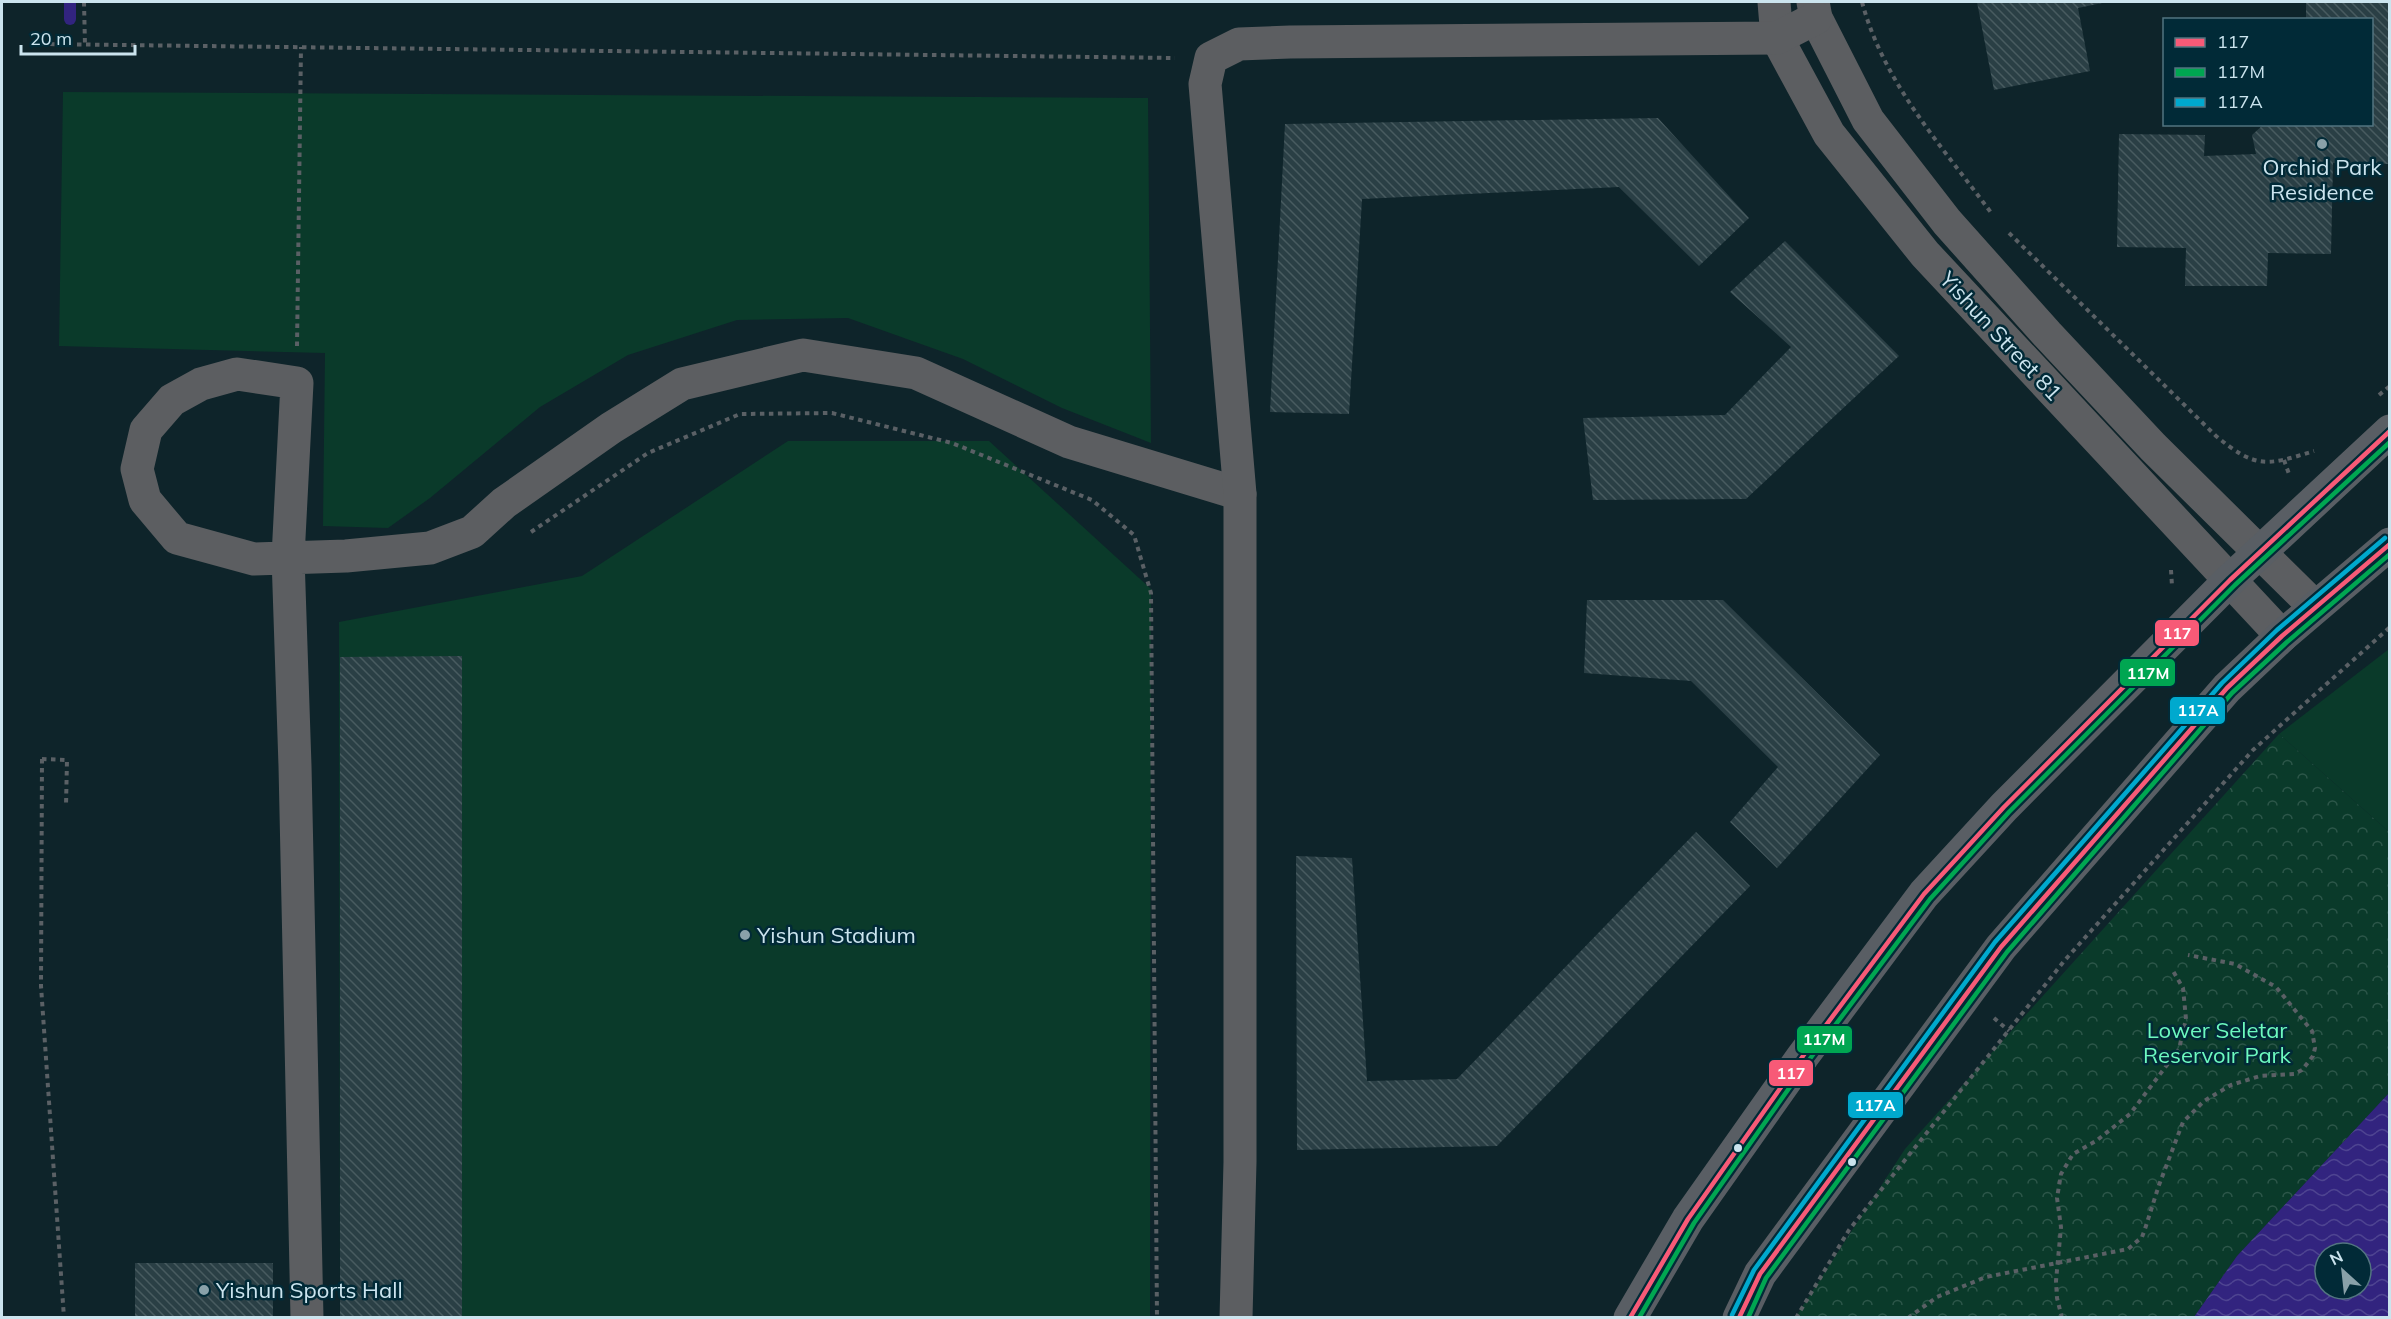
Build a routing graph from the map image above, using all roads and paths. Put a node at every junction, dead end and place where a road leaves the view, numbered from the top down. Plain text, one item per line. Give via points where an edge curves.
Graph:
1 (84, 2) edge
2 (1774, 2) edge
3 (1862, 2) edge
4 (1814, 10) edge
5 (1777, 38) junction
6 (41, 44) dead end
7 (85, 45) junction
8 (302, 47) junction
9 (1211, 58) junction
10 (1999, 223) dead end
11 (2007, 231) dead end
12 (297, 382) junction
13 (2390, 431) edge
14 (2284, 460) dead end
15 (1240, 494) junction
16 (523, 536) dead end
17 (2390, 544) edge
18 (2259, 554) junction
19 (288, 556) junction
20 (2170, 563) dead end
21 (2230, 580) junction
22 (2167, 593) dead end
23 (2315, 607) junction
24 (2390, 627) edge
25 (2282, 636) junction
26 (66, 806) dead end
27 (2188, 955) dead end
28 (2173, 971) dead end
29 (2058, 1264) junction
30 (64, 1317) edge
31 (307, 1317) edge
32 (1157, 1317) edge
33 (1236, 1317) edge
34 (1630, 1317) edge
35 (1739, 1317) edge
36 (1796, 1317) edge
37 (1908, 1317) edge
38 (2062, 1317) edge

1 - 7 path
2 - 5 street, Yishun Street 81
3 - 10 path via 1876,45 1898,87
4 - 5 street
4 - 18 street, Yishun Street 81 via 1868,120 1947,222 2153,447
5 - 9 street via 1290,42 1239,44
5 - 21 street, Yishun Street 81 via 1829,134 1925,254
6 - 7 path
7 - 8 path
8 - 9 path
8 - 12 path
9 - 15 street via 1205,84
11 - 14 path via 2216,436 2239,455 2261,462
12 - 19 street
12 - 19 street via 237,374 201,384 172,400 146,430 138,469 145,500 177,538 254,559
13 - 18 main road
15 - 19 street via 1069,442 916,373 803,355 682,384 610,428 504,503 472,532 430,548 346,556
15 - 33 street via 1240,1162
16 - 32 path via 648,453 740,414 832,413 952,443 1092,500 1134,535 1151,592
17 - 23 main road
18 - 21 main road
18 - 23 street, Yishun Street 81
19 - 31 street
20 - 22 path via 2172,586
21 - 25 street, Yishun Street 81
21 - 34 main road via 2004,807 1924,894 1688,1219
23 - 25 main road
24 - 36 path via 2253,750 2065,960 1849,1230
25 - 35 main road via 2227,688 2001,947 1760,1274
26 - 30 path via 67,760 42,759 41,986
27 - 29 path via 2235,964 2276,987 2312,1030 2313,1056 2294,1074 2260,1076 2231,1085 2204,1101 2183,1122 2142,1237 2128,1249
28 - 29 path via 2183,988 2186,1019 2179,1049 2130,1114 2073,1154 2066,1164 2057,1198 2061,1227
29 - 37 path via 1986,1277 1937,1297
29 - 38 path via 2057,1298

